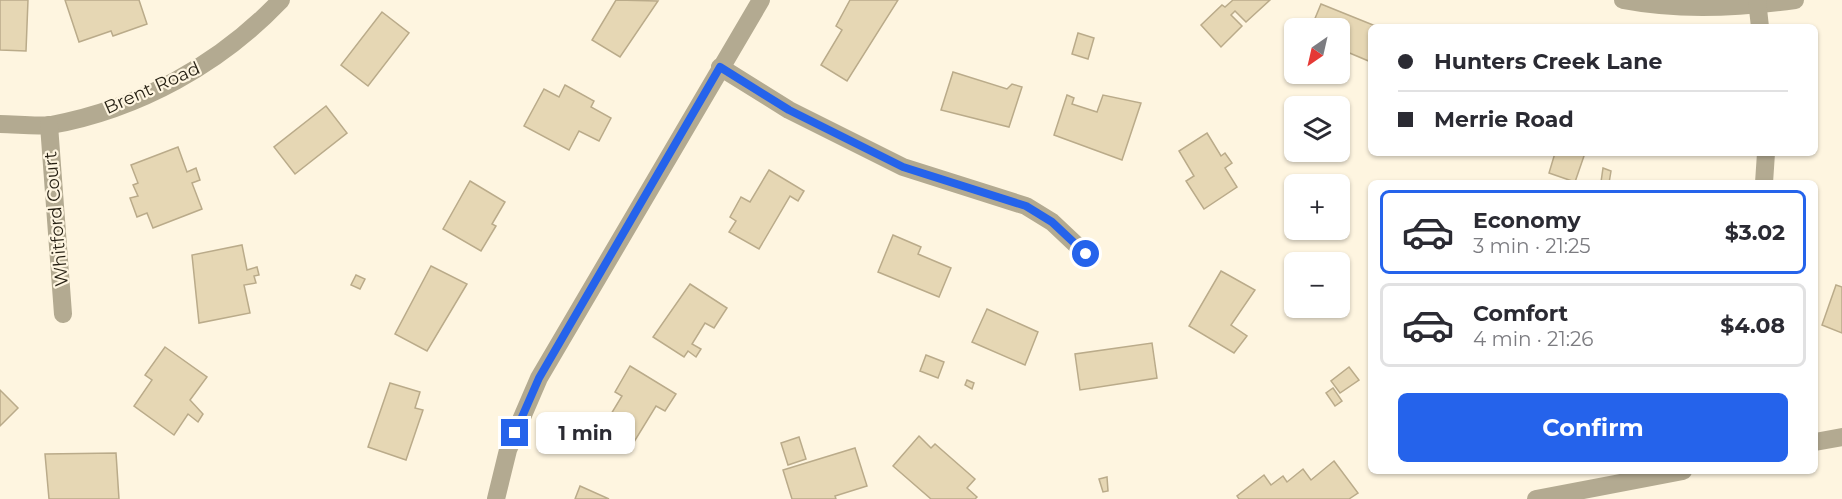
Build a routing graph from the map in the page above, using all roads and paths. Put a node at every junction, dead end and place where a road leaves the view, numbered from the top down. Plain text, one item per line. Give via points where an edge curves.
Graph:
1 (281, 0) edge
2 (761, 0) edge
3 (1623, 0) edge
4 (1795, 0) edge
5 (1757, 3) edge
6 (1760, 24) edge
7 (720, 67) junction
8 (0, 124) edge
9 (48, 125) junction
10 (1766, 156) edge
11 (1764, 180) edge
12 (1086, 254) dead end
13 (63, 314) dead end
14 (1842, 436) edge
15 (1818, 441) edge
16 (1667, 474) edge
17 (496, 499) edge
18 (1536, 499) edge

1 - 9 street, Brent Road via 229,50 190,74 120,105
2 - 7 street
3 - 5 street via 1706,8
4 - 5 street
5 - 6 street
7 - 12 street via 789,110 903,167 1026,206 1052,222
7 - 17 street via 539,378 508,450
8 - 9 street, Brent Road
9 - 13 street, Whitford Court
10 - 11 street
14 - 15 street
16 - 18 street

